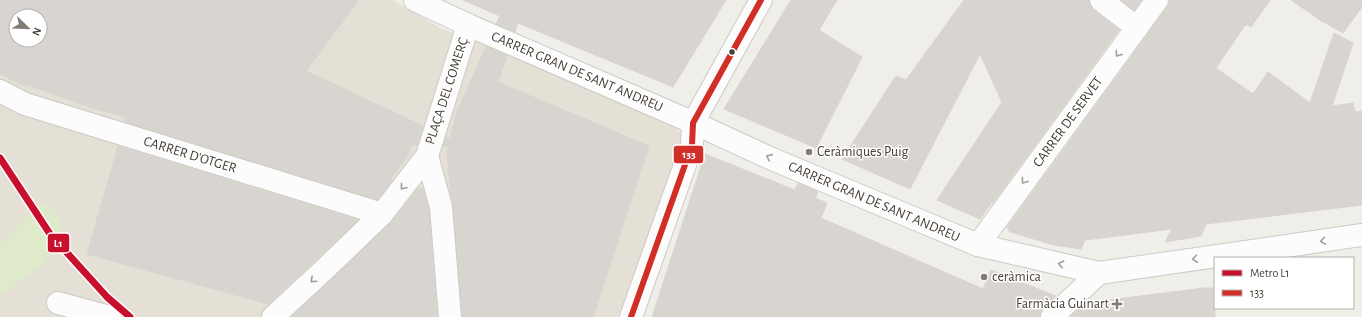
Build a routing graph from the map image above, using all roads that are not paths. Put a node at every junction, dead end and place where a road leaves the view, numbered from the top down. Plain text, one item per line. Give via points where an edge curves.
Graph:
1 (761, 0) edge
2 (1101, 0) edge
3 (1157, 0) edge
4 (419, 1) edge
5 (468, 25) junction
6 (1137, 28) junction
7 (0, 91) edge
8 (693, 123) junction
9 (427, 156) junction
10 (382, 214) junction
11 (1362, 235) edge
12 (978, 245) junction
13 (1099, 273) junction
14 (58, 303) dead end
15 (110, 317) edge
16 (272, 317) edge
17 (450, 317) edge
18 (631, 317) edge
19 (1052, 317) edge

1 - 8 street
2 - 6 street
3 - 6 street, CARRER DE SERVET
4 - 5 street, CARRER GRAN DE SANT ANDREU
5 - 8 street, CARRER GRAN DE SANT ANDREU
5 - 9 street, PLAÇA DEL COMERÇ
6 -> 12 street, CARRER DE SERVET
7 - 10 street, CARRER D'OTGER via 26,104
12 -> 8 street, CARRER GRAN DE SANT ANDREU via 772,159
8 - 18 street via 692,145
9 -> 10 street
9 - 17 street via 441,207
10 -> 16 street
11 -> 13 street, CARRER GRAN DE SANT ANDREU
13 -> 12 street, CARRER GRAN DE SANT ANDREU
13 - 19 street
14 - 15 street

